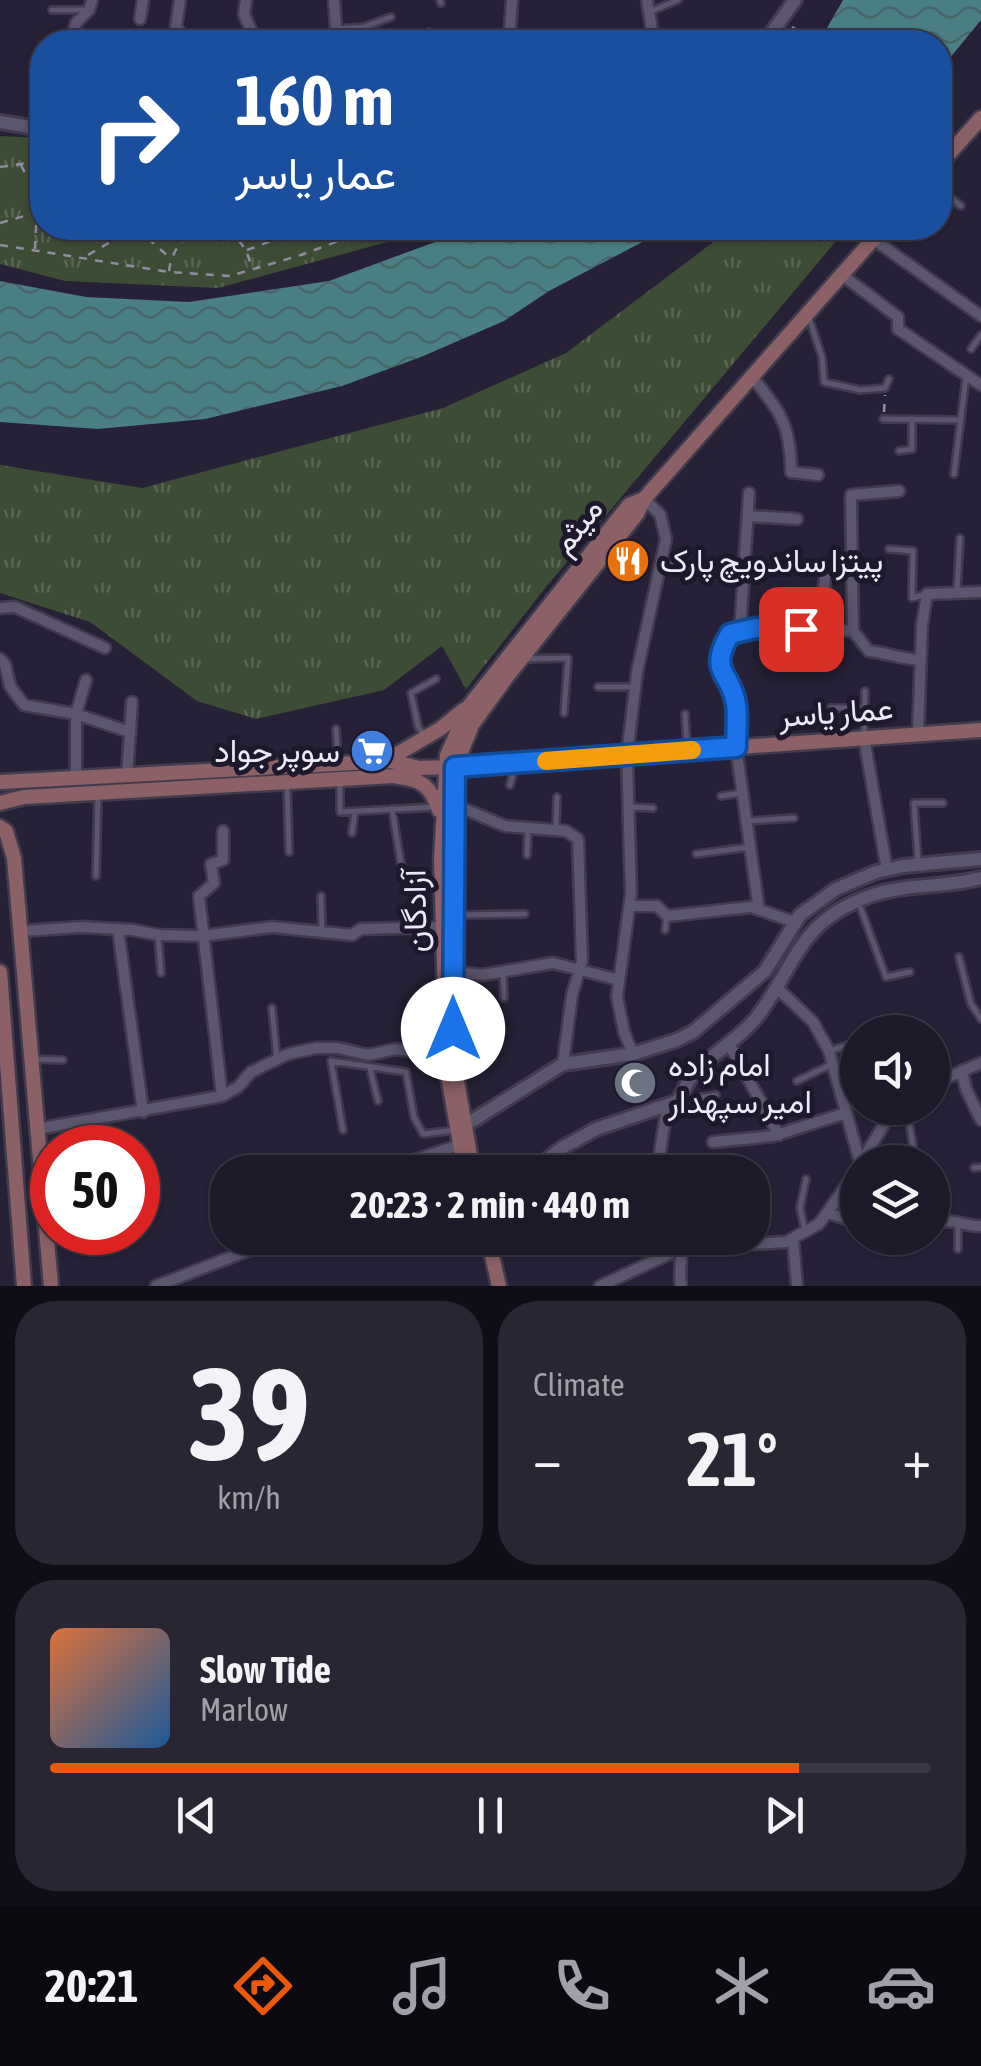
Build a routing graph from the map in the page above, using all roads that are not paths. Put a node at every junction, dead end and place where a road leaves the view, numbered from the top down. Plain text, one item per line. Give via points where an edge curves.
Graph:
1 (143, 0) edge
2 (180, 0) edge
3 (246, 0) edge
4 (334, 0) edge
5 (512, 0) edge
6 (678, 0) edge
7 (796, 0) edge
8 (91, 5) edge
9 (648, 6) edge
10 (52, 10) dead end
11 (391, 17) dead end
12 (140, 19) dead end
13 (336, 28) joint
14 (74, 30) edge
15 (178, 30) edge
16 (251, 30) edge
17 (509, 30) edge
18 (775, 30) edge
19 (981, 118) edge
20 (0, 122) edge
21 (30, 127) edge
22 (952, 151) edge
23 (952, 199) edge
24 (961, 206) dead end
25 (873, 240) edge
26 (886, 240) edge
27 (842, 274) junction
28 (807, 312) junction
29 (981, 316) edge
30 (981, 335) edge
31 (971, 348) dead end
32 (751, 376) junction
33 (966, 377) junction
34 (889, 378) dead end
35 (981, 385) edge
36 (883, 419) road end
37 (912, 419) junction
38 (961, 420) junction
39 (899, 451) dead end
40 (954, 474) dead end
41 (818, 475) dead end
42 (899, 491) dead end
43 (748, 493) dead end
44 (644, 499) junction
45 (748, 516) junction
46 (797, 519) dead end
47 (960, 538) dead end
48 (889, 549) dead end
49 (660, 565) junction
50 (741, 577) junction
51 (825, 578) dead end
52 (957, 592) junction
53 (981, 592) edge
54 (926, 594) junction
55 (0, 608) edge
56 (820, 630) junction
57 (853, 630) junction
58 (740, 632) junction
59 (104, 648) dead end
60 (0, 659) edge
61 (522, 659) junction
62 (921, 660) junction
63 (436, 679) dead end
64 (86, 680) dead end
65 (598, 687) dead end
66 (636, 687) junction
67 (865, 691) dead end
68 (132, 702) dead end
69 (470, 706) junction
70 (832, 708) dead end
71 (865, 708) junction
72 (564, 712) dead end
73 (76, 714) junction
74 (685, 714) dead end
75 (336, 729) dead end
76 (981, 730) edge
77 (130, 732) junction
78 (918, 734) junction
79 (426, 738) junction
80 (864, 738) junction
81 (736, 747) junction
82 (687, 750) junction
83 (628, 755) junction
84 (384, 761) junction
85 (516, 763) junction
86 (450, 767) junction
87 (419, 768) junction
88 (339, 771) junction
89 (394, 776) junction
90 (127, 777) junction
91 (76, 780) junction
92 (286, 781) junction
93 (0, 782) edge
94 (510, 785) dead end
95 (98, 792) junction
96 (742, 792) junction
97 (722, 796) dead end
98 (558, 797) dead end
99 (0, 803) edge
100 (943, 803) dead end
101 (454, 805) junction
102 (438, 806) junction
103 (628, 807) junction
104 (653, 808) dead end
105 (392, 809) junction
106 (355, 811) junction
107 (794, 818) dead end
108 (746, 821) junction
109 (443, 825) junction
110 (0, 827) edge
111 (528, 829) junction
112 (223, 831) dead end
113 (556, 831) junction
114 (352, 832) dead end
115 (750, 847) junction
116 (289, 852) dead end
117 (696, 854) dead end
118 (526, 855) dead end
119 (981, 859) edge
120 (918, 864) junction
121 (402, 870) dead end
122 (887, 870) junction
123 (96, 876) dead end
124 (981, 878) edge
125 (322, 896) dead end
126 (858, 901) junction
127 (630, 906) junction
128 (759, 910) junction
129 (525, 914) dead end
130 (454, 915) junction
131 (667, 916) junction
132 (796, 922) junction
133 (442, 927) junction
134 (118, 929) junction
135 (665, 930) dead end
136 (22, 932) junction
137 (322, 932) junction
138 (158, 935) junction
139 (202, 936) junction
140 (959, 957) dead end
141 (503, 970) junction
142 (578, 971) junction
143 (0, 972) edge
144 (454, 972) junction
145 (910, 972) dead end
146 (161, 973) dead end
147 (620, 980) junction
148 (777, 988) junction
149 (504, 998) dead end
150 (272, 1008) dead end
151 (981, 1019) edge
152 (730, 1046) junction
153 (840, 1047) edge
154 (328, 1048) junction
155 (829, 1050) junction
156 (633, 1054) junction
157 (446, 1056) junction
158 (30, 1059) junction
159 (63, 1060) dead end
160 (277, 1060) junction
161 (331, 1061) junction
162 (981, 1062) edge
163 (832, 1063) junction
164 (563, 1064) junction
165 (370, 1069) junction
166 (962, 1071) junction
167 (950, 1076) edge
168 (797, 1080) dead end
169 (840, 1092) edge
170 (716, 1095) dead end
171 (222, 1096) junction
172 (378, 1101) dead end
173 (672, 1104) junction
174 (143, 1112) junction
175 (840, 1115) edge
176 (981, 1120) edge
177 (37, 1125) edge
178 (62, 1125) edge
179 (343, 1130) dead end
180 (459, 1134) junction
181 (780, 1135) junction
182 (714, 1142) dead end
183 (418, 1155) edge
184 (462, 1155) edge
185 (467, 1155) edge
186 (553, 1155) edge
187 (661, 1155) edge
188 (806, 1179) dead end
189 (840, 1198) edge
190 (827, 1214) junction
191 (840, 1217) edge
192 (950, 1220) edge
193 (958, 1222) junction
194 (981, 1226) edge
195 (806, 1231) junction
196 (792, 1239) junction
197 (770, 1241) edge
198 (958, 1249) dead end
199 (50, 1255) edge
200 (237, 1255) edge
201 (484, 1255) edge
202 (492, 1255) edge
203 (658, 1255) edge
204 (679, 1255) edge
205 (24, 1286) edge
206 (51, 1286) edge
207 (156, 1286) edge
208 (491, 1286) edge
209 (500, 1286) edge
210 (600, 1286) edge
211 (681, 1286) edge
212 (797, 1286) edge

1 - 12 street
2 - 15 street
3 - 16 street
4 - 13 street
5 - 17 street
6 - 9 lane
7 - 18 street
8 - 10 lane
8 - 14 street
11 - 13 lane via 364,28
19 - 22 main road
20 - 21 street
23 - 24 lane
25 - 27 main road
26 - 29 street
27 - 28 main road
27 - 33 street via 898,318 898,329
28 - 32 main road
28 - 34 lane via 824,382 860,390 885,388
30 - 31 lane
32 - 41 street via 788,427 791,472
32 - 44 main road
33 - 35 street
33 - 38 lane
36 - 37 lane
37 - 38 lane
37 - 39 lane via 912,449
38 - 40 lane
42 - 57 street via 851,495
43 - 45 street
44 - 49 street via 660,514 666,539
44 - 61 main road, میثم
44 - 69 main road, میثم via 628,505
45 - 46 street
45 - 50 street
47 - 52 lane
48 - 54 lane via 913,551 912,598
49 - 50 street
49 - 66 street
50 - 58 street
51 - 56 street
52 - 53 street
52 - 54 street
54 - 62 street
55 - 59 street via 15,606
56 - 57 street
56 - 58 street
57 - 62 street via 868,652
58 - 81 street via 730,634 721,650 720,672 736,701
60 - 73 street via 24,705
61 - 72 lane via 568,658
61 - 86 main road, میثم
62 - 78 street
63 - 79 lane via 411,693
64 - 73 street
65 - 66 lane
66 - 83 street
67 - 71 lane
68 - 77 street
69 - 79 main road
69 - 86 main road, میثم via 454,735
70 - 71 lane
71 - 80 lane
73 - 77 street
73 - 91 street
74 - 82 lane
75 - 88 lane
76 - 78 main road, عمار یاسر
77 - 90 street
78 - 80 main road, عمار یاسر
79 - 84 main road
80 - 81 main road, عمار یاسر
80 - 122 street
81 - 82 main road, عمار یاسر
81 - 96 street
82 - 83 main road, عمار یاسر
83 - 85 main road, عمار یاسر
83 - 103 street
84 - 87 main road, عمار یاسر
84 - 88 main road, عمار یاسر
85 - 86 main road, عمار یاسر
85 - 94 lane
86 - 87 main road, عمار یاسر
86 - 101 main road, آزادگان
86 - 109 main road, آزادگان
87 - 89 main road, عمار یاسر
88 - 89 main road, عمار یاسر
88 - 90 main road, عمار یاسر
88 - 92 main road, عمار یاسر
88 - 106 lane via 340,812
89 - 102 main road via 428,786
90 - 91 main road, عمار یاسر
91 - 93 main road, عمار یاسر
92 - 95 main road, عمار یاسر
92 - 116 lane
95 - 99 main road, عمار یاسر
95 - 123 lane
96 - 97 lane
96 - 108 street
98 - 113 lane
100 - 120 lane via 914,803
101 - 111 street
101 - 130 main road, آزادگان
102 - 105 lane
102 - 109 main road
103 - 104 lane
103 - 127 street
105 - 106 lane
105 - 121 lane
106 - 114 lane
107 - 108 lane
108 - 115 street
109 - 133 main road, آزادگان
110 - 136 main road via 14,858
111 - 113 street
111 - 118 lane
112 - 139 street via 223,860 211,864 214,883 199,896
113 - 142 street via 578,839
115 - 117 lane
115 - 128 street
119 - 120 street
120 - 122 street
122 - 132 street via 836,889
124 - 126 street via 904,886
125 - 137 lane
126 - 145 lane via 886,978
126 - 148 street via 816,925
127 - 131 street via 657,906
127 - 147 street
128 - 131 street
128 - 132 street
129 - 130 lane
130 - 144 main road, آزادگان
131 - 135 lane
132 - 156 street via 764,970 694,1032
133 - 137 street
133 - 157 main road, آزادگان
134 - 136 street
134 - 138 street
134 - 174 street
136 - 158 main road
137 - 139 street via 272,926
138 - 139 street
138 - 146 lane
139 - 171 street
140 - 151 lane
141 - 142 street via 553,964
141 - 144 street
141 - 149 lane
142 - 147 street
142 - 164 street
143 - 205 main road
144 - 180 main road, آزادگان
147 - 156 street via 620,1014
148 - 152 street
148 - 155 street via 813,1022
150 - 160 lane
152 - 173 street via 690,1078
152 - 181 street
153 - 155 lane
154 - 157 street
154 - 160 street
154 - 161 lane
155 - 163 street
156 - 164 street
157 - 180 main road, آزادگان
158 - 159 lane
158 - 177 main road
160 - 171 street
161 - 165 lane
161 - 179 lane
162 - 166 street
163 - 168 lane
163 - 169 street
164 - 180 street
165 - 172 lane
165 - 180 lane via 406,1072 422,1134
166 - 167 street
166 - 176 street
170 - 173 lane
171 - 174 street
173 - 186 street via 596,1129
173 - 187 street
174 - 178 street
175 - 181 street
180 - 183 street
180 - 184 main road, آزادگان
180 - 185 main road, آزادگان
181 - 182 street
188 - 195 lane via 800,1208
189 - 190 street
190 - 191 street
190 - 195 street
192 - 193 street
193 - 194 street
193 - 198 lane
195 - 196 street
196 - 197 street
196 - 212 street
199 - 206 main road
200 - 207 street
201 - 208 main road
202 - 209 main road
203 - 210 street
204 - 211 street

